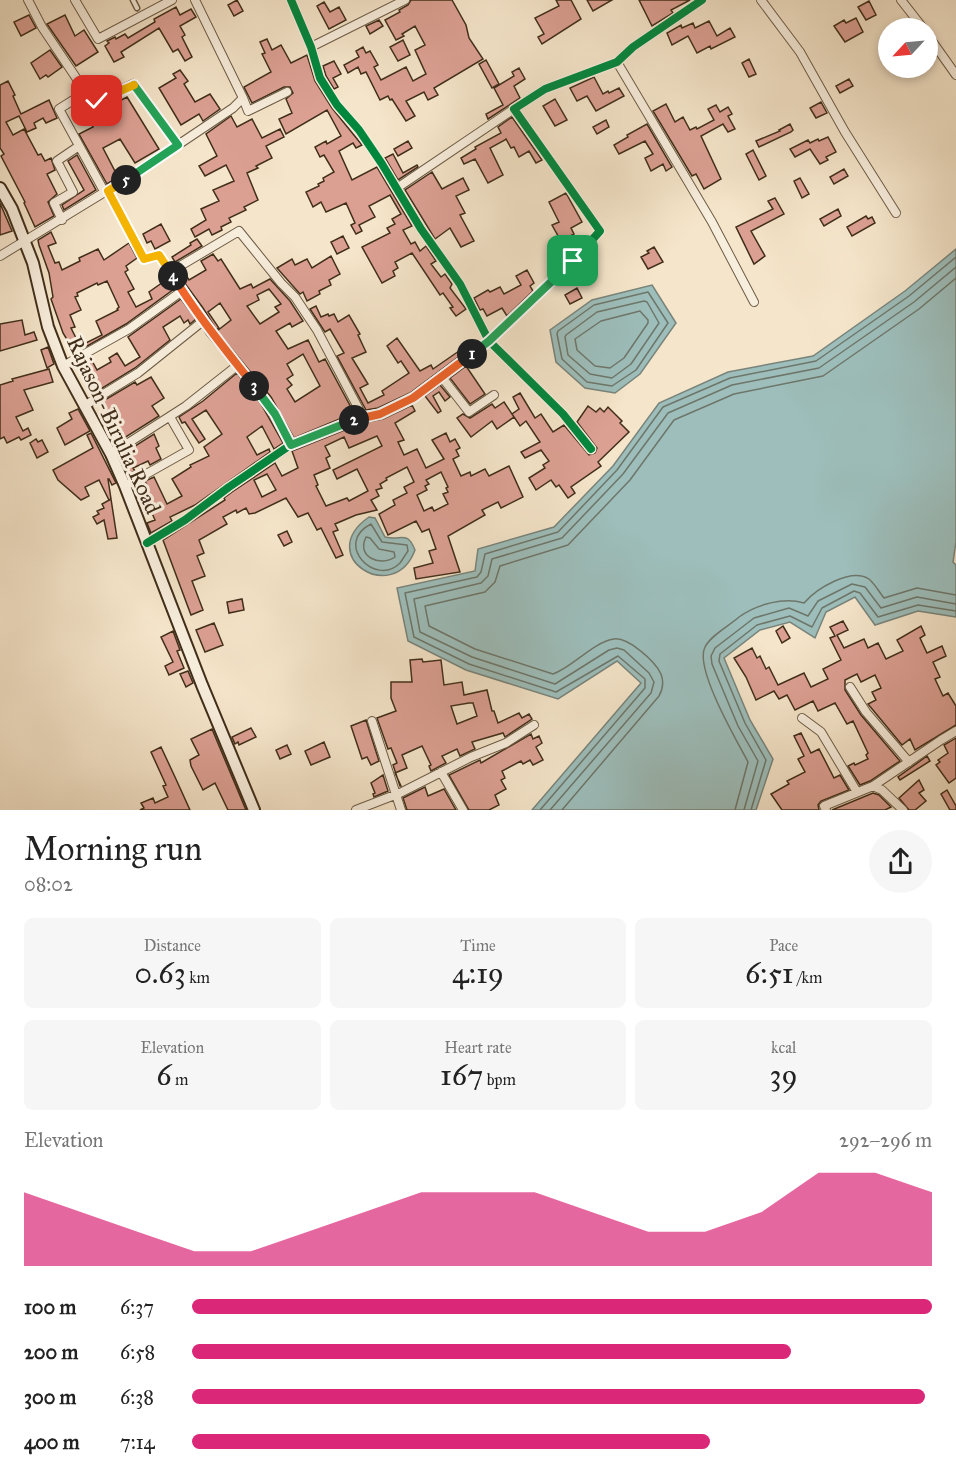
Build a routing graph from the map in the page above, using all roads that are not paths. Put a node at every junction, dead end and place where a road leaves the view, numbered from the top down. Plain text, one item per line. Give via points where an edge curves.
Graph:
1 (28, 0) edge
2 (75, 0) edge
3 (132, 0) edge
4 (172, 0) edge
5 (195, 0) edge
6 (291, 0) edge
7 (405, 0) edge
8 (702, 0) edge
9 (761, 0) edge
10 (901, 0) edge
11 (137, 8) dead end
12 (915, 18) edge
13 (311, 47) junction
14 (938, 50) edge
15 (617, 62) junction
16 (956, 75) edge
17 (287, 92) dead end
18 (86, 93) junction
19 (243, 98) junction
20 (514, 109) junction
21 (178, 145) junction
22 (79, 146) junction
23 (0, 188) edge
24 (397, 188) junction
25 (107, 192) junction
26 (896, 213) dead end
27 (62, 220) junction
28 (24, 243) junction
29 (0, 256) edge
30 (170, 272) junction
31 (182, 291) junction
32 (754, 302) dead end
33 (203, 321) junction
34 (489, 341) junction
35 (238, 365) junction
36 (63, 366) junction
37 (441, 376) junction
38 (494, 395) dead end
39 (84, 406) junction
40 (170, 417) junction
41 (363, 417) junction
42 (291, 445) junction
43 (591, 449) dead end
44 (111, 454) junction
45 (125, 486) junction
46 (147, 543) junction
47 (850, 687) dead end
48 (802, 718) dead end
49 (372, 721) dead end
50 (534, 725) dead end
51 (956, 731) edge
52 (909, 762) junction
53 (441, 772) junction
54 (873, 786) junction
55 (857, 792) junction
56 (394, 795) junction
57 (254, 810) edge
58 (356, 810) edge
59 (401, 810) edge
60 (463, 810) edge
61 (826, 810) edge
62 (903, 810) edge

1 - 18 street
2 - 4 street via 98,39
3 - 11 lane
5 - 19 street
6 - 13 street
7 - 13 street
8 - 15 street
9 - 26 street via 801,51 845,132
10 - 12 street
13 - 24 street via 320,78
14 - 16 street
15 - 20 street via 545,90
15 - 32 street via 712,222
17 - 19 street via 248,111
18 - 21 street via 97,101 134,84
18 - 22 street via 59,109
19 - 21 street
20 - 24 street
20 - 34 street via 600,231
21 - 25 street
22 - 25 street
22 - 27 street via 57,161 73,192 54,203
23 - 28 street, Rajason-Birulia Road
24 - 34 street via 460,284
25 - 27 street
25 - 30 street via 144,259 159,255
27 - 28 street
28 - 29 street
28 - 36 street, Rajason-Birulia Road
30 - 31 street
30 - 41 street via 238,231 295,297
31 - 33 street
31 - 36 street via 129,329
33 - 35 street
33 - 39 street via 138,373
34 - 37 street
34 - 43 street
35 - 40 street
35 - 42 street via 266,401
36 - 39 street, Rajason-Birulia Road
37 - 38 street via 469,412
37 - 41 street via 413,398 380,414
39 - 44 street, Rajason-Birulia Road
40 - 44 street
40 - 45 street via 189,450
41 - 42 street
42 - 46 street
44 - 45 street, Rajason-Birulia Road
45 - 46 street, Rajason-Birulia Road
46 - 57 street, Rajason-Birulia Road
47 - 52 street
48 - 55 street via 821,732
49 - 56 street
50 - 53 street via 506,743
51 - 52 street
52 - 54 street
53 - 56 street
53 - 60 street
54 - 55 street
54 - 62 street
55 - 61 street via 824,806
56 - 58 street
56 - 59 street

